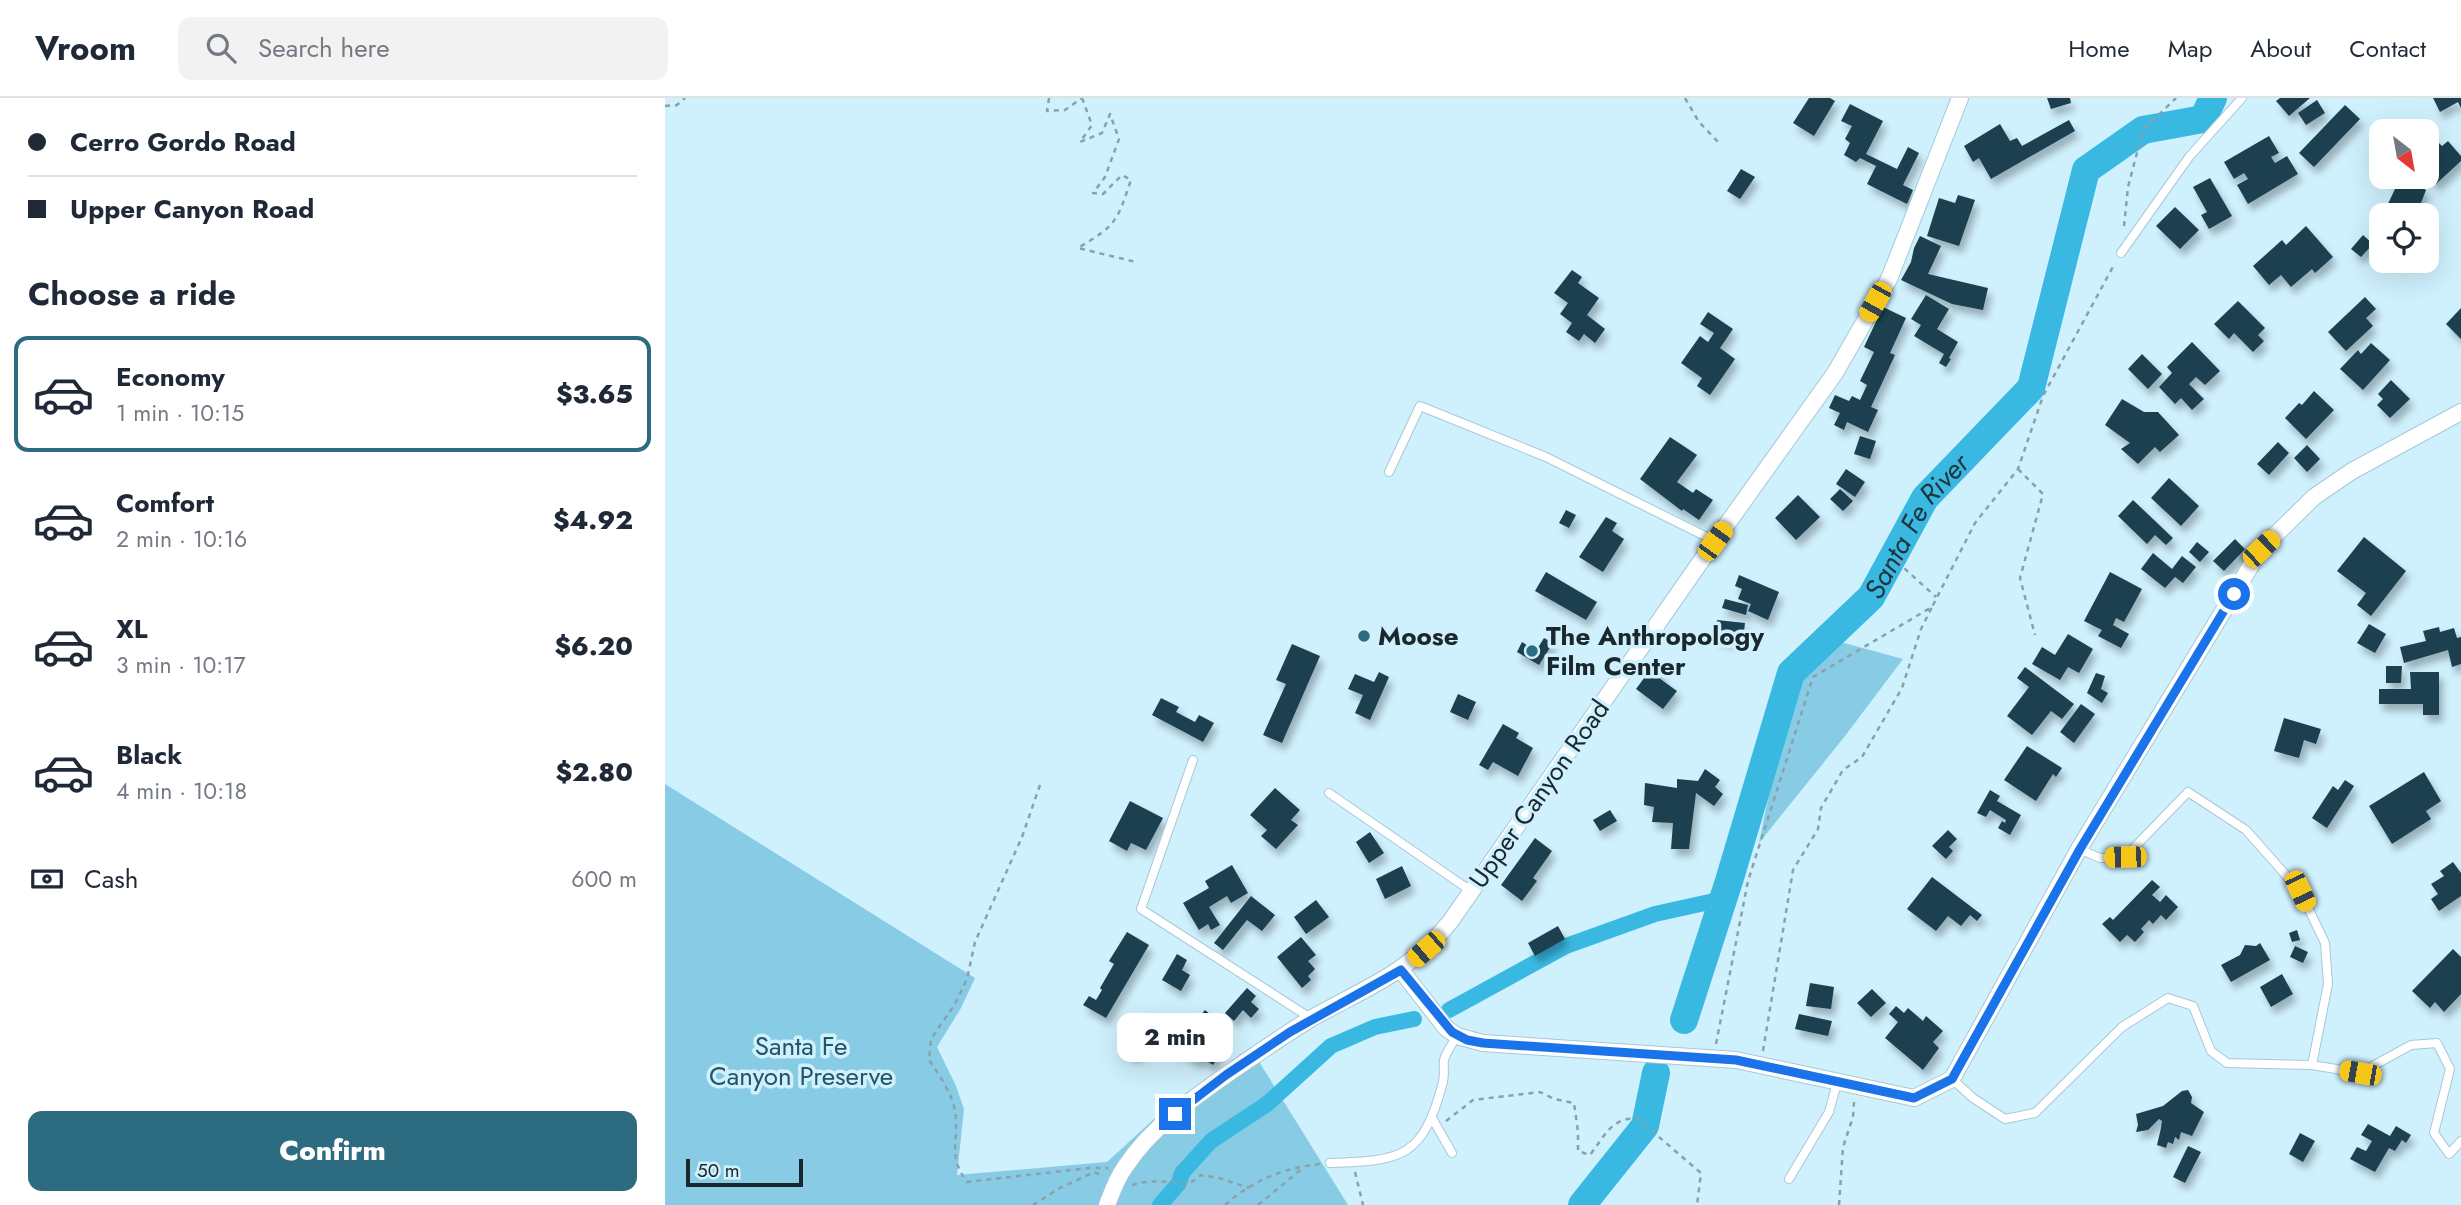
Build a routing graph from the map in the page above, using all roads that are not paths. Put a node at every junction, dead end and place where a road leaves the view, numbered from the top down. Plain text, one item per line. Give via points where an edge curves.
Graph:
1 (1960, 98) edge
2 (2242, 98) edge
3 (2121, 253) road end
4 (2461, 412) edge
5 (1389, 472) dead end
6 (1715, 541) junction
7 (1193, 760) dead end
8 (1329, 793) dead end
9 (2080, 849) junction
10 (1471, 891) junction
11 (1401, 970) junction
12 (1312, 1019) junction
13 (1452, 1032) junction
14 (2312, 1065) junction
15 (1952, 1079) junction
16 (1837, 1083) junction
17 (1431, 1118) junction
18 (2461, 1141) edge
19 (1453, 1153) dead end
20 (1331, 1163) road end
21 (1789, 1180) dead end
22 (1107, 1205) edge

1 - 6 street, Upper Canyon Road via 1889,279 1835,373
2 - 3 lane via 2189,157
4 - 9 street via 2314,497 2261,549
5 - 6 lane via 1420,406 1546,457
6 - 10 street, Upper Canyon Road
7 - 12 lane via 1140,909
8 - 10 lane
9 - 14 lane via 2100,858 2125,857 2188,792 2246,830 2300,891 2325,943 2328,984
9 - 15 street
10 - 11 street, Upper Canyon Road via 1437,937
11 - 12 street, Upper Canyon Road
11 - 13 street
12 - 22 street, Upper Canyon Road via 1237,1068 1154,1133 1121,1175
13 - 16 street via 1499,1046 1713,1058
13 - 17 lane
14 - 15 lane via 2227,1063 2211,1051 2193,1006 2168,998 2122,1027 2035,1113 2004,1119
14 - 18 lane via 2360,1073 2411,1045 2437,1042 2450,1069 2434,1133 2449,1154
15 - 16 street via 1914,1098
16 - 21 lane via 1829,1112
17 - 19 lane
17 - 20 lane via 1418,1142 1400,1155

